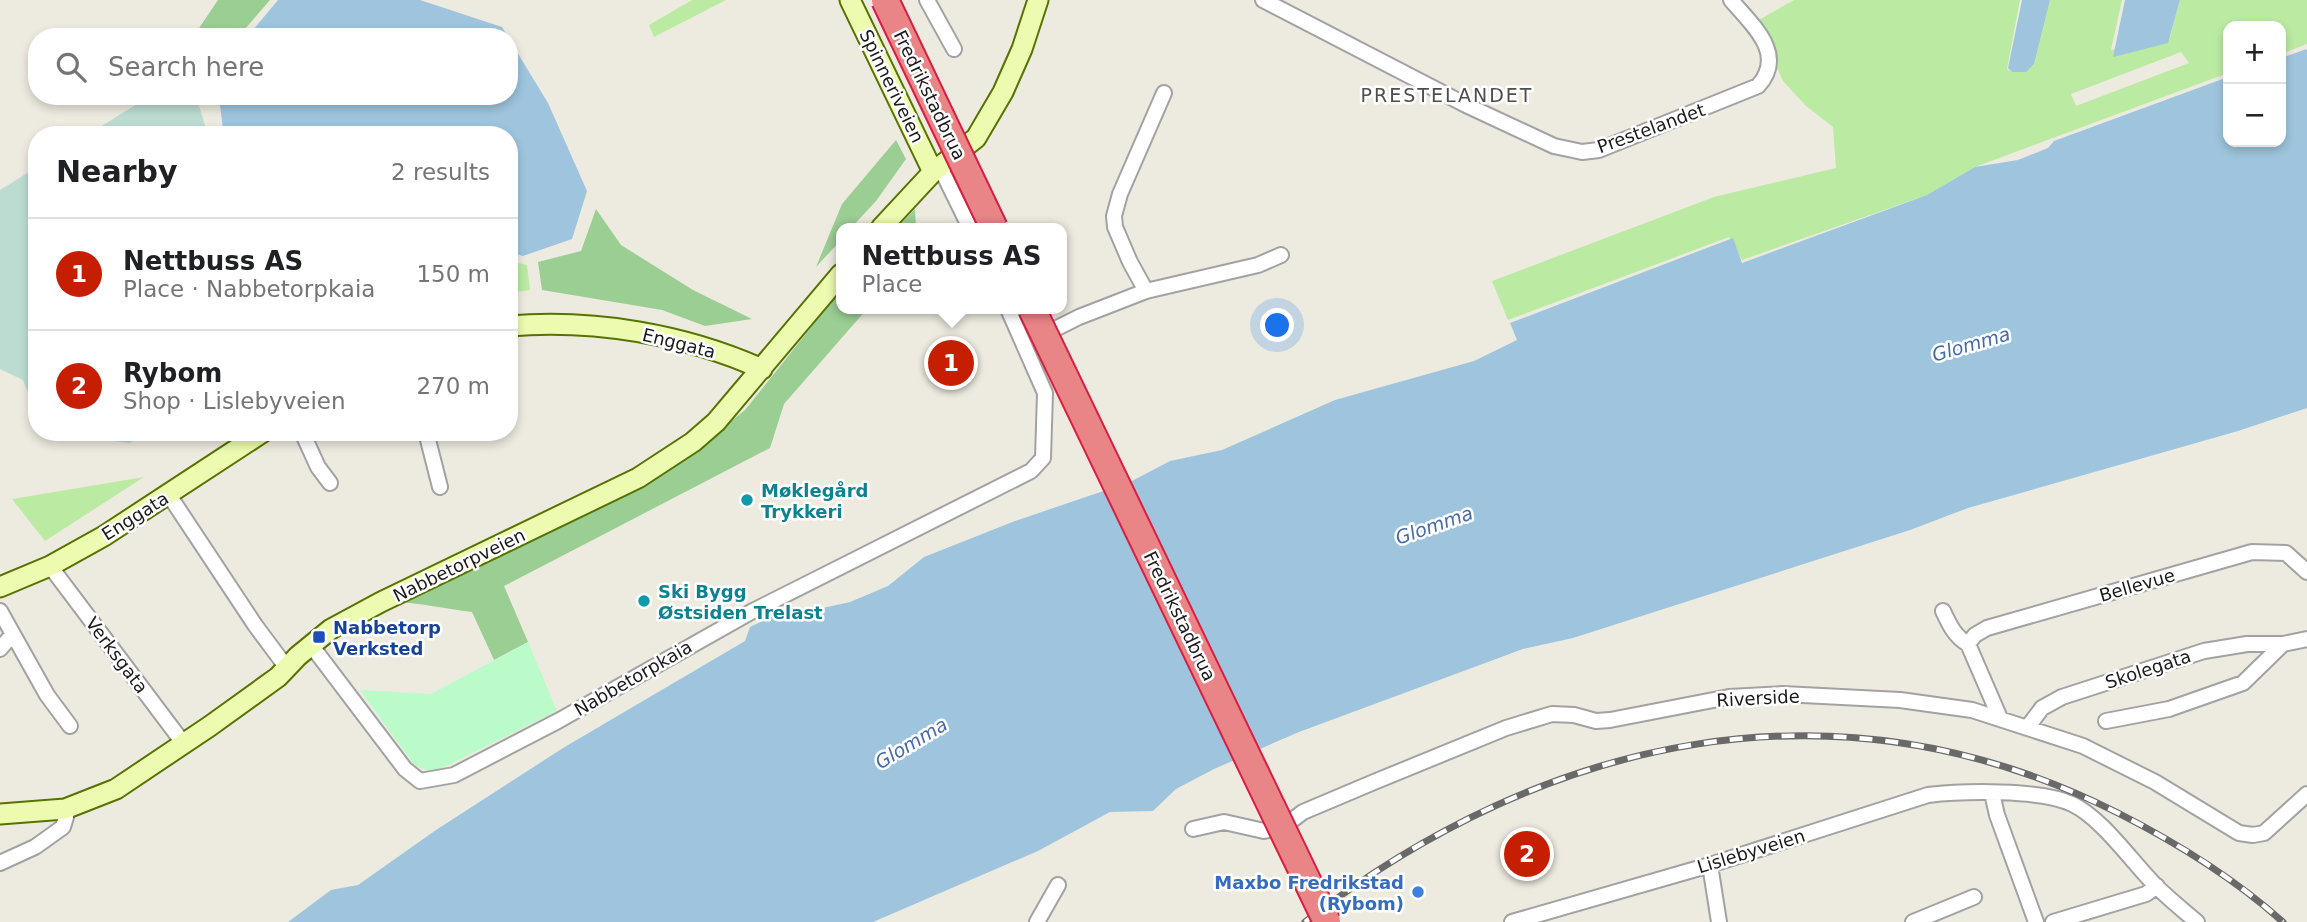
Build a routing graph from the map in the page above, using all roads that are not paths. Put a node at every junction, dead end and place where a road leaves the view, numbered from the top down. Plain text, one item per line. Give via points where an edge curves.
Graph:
1 (850, 0) edge
2 (884, 0) edge
3 (927, 0) edge
4 (1038, 0) edge
5 (1263, 0) edge
6 (1731, 0) edge
7 (954, 50) dead end
8 (1164, 93) dead end
9 (937, 170) junction
10 (886, 223) edge
11 (967, 223) edge
12 (992, 223) edge
13 (1281, 254) dead end
14 (836, 280) edge
15 (1146, 291) junction
16 (1010, 314) edge
17 (1034, 314) edge
18 (518, 325) edge
19 (1024, 344) junction
20 (762, 369) junction
21 (250, 441) edge
22 (306, 441) edge
23 (428, 441) edge
24 (330, 483) dead end
25 (440, 487) dead end
26 (169, 495) junction
27 (50, 566) junction
28 (2307, 572) edge
29 (0, 587) edge
30 (0, 611) edge
31 (1943, 611) dead end
32 (12, 635) junction
33 (2307, 639) edge
34 (1968, 644) junction
35 (2283, 644) junction
36 (310, 645) junction
37 (0, 649) edge
38 (287, 668) junction
39 (2000, 718) junction
40 (2106, 721) dead end
41 (70, 726) dead end
42 (2027, 728) junction
43 (184, 744) junction
44 (1992, 793) junction
45 (2307, 794) edge
46 (65, 809) junction
47 (0, 814) edge
48 (1193, 830) dead end
49 (0, 863) edge
50 (1710, 865) junction
51 (1058, 885) dead end
52 (2157, 886) junction
53 (1974, 897) dead end
54 (1037, 922) edge
55 (1327, 922) edge
56 (1512, 922) edge
57 (1719, 922) edge
58 (1913, 922) edge
59 (2036, 922) edge
60 (2053, 922) edge
61 (2197, 922) edge

1 - 9 main road, Spinneriveien
2 - 12 highway, Fredrikstadbrua, bridge
3 - 7 street
4 - 9 main road via 1003,92 976,138
5 - 6 street, Prestelandet via 1477,111 1554,146 1582,152 1599,150 1758,86 1769,71 1768,50
8 - 15 street via 1114,216
9 - 10 main road
9 - 11 street
13 - 15 street via 1258,265
14 - 20 main road, Nabbetorpveien
15 - 19 street
16 - 19 street, Nabbetorpkaia
17 - 55 highway, Fredrikstadbrua, bridge
18 - 20 main road, Enggata via 607,327 692,344
19 - 36 street, Nabbetorpkaia via 1045,393 1043,458 1031,471 751,612 454,775 421,781 405,769
20 - 36 main road, Nabbetorpveien via 716,422 660,465 382,602
21 - 26 main road, Enggata
22 - 24 street
23 - 25 street
26 - 27 main road, Enggata
26 - 38 street
27 - 29 main road, Enggata
27 - 43 street, Verksgata
28 - 34 street, Bellevue via 2286,554 2252,552 1987,628
30 - 32 street
31 - 34 street via 1949,626
32 - 37 street
32 - 41 street
33 - 35 street, Skolegata
34 - 39 street
35 - 40 street via 2243,683 2169,709
35 - 42 street, Skolegata via 2204,650 2062,697 2042,708
36 - 38 main road, Nabbetorpveien
38 - 43 main road, Nabbetorpveien
39 - 42 street, Riverside
39 - 48 street, Riverside via 1900,700 1783,694 1729,697 1610,720 1552,714 1506,728 1303,812 1283,827 1264,831 1224,822
42 - 45 street, Riverside via 2083,746 2155,782 2239,833 2264,833
43 - 46 main road, Nabbetorpveien via 116,789
44 - 50 street, Lislebyveien via 1928,794
44 - 52 street, Lislebyveien via 2043,795 2071,803 2090,815
44 - 59 street
46 - 47 main road, Nabbetorpveien
46 - 49 street via 63,827
50 - 56 street, Lislebyveien
50 - 57 street
51 - 54 street
52 - 60 street via 2146,894
52 - 61 street, Lislebyveien
53 - 58 street

